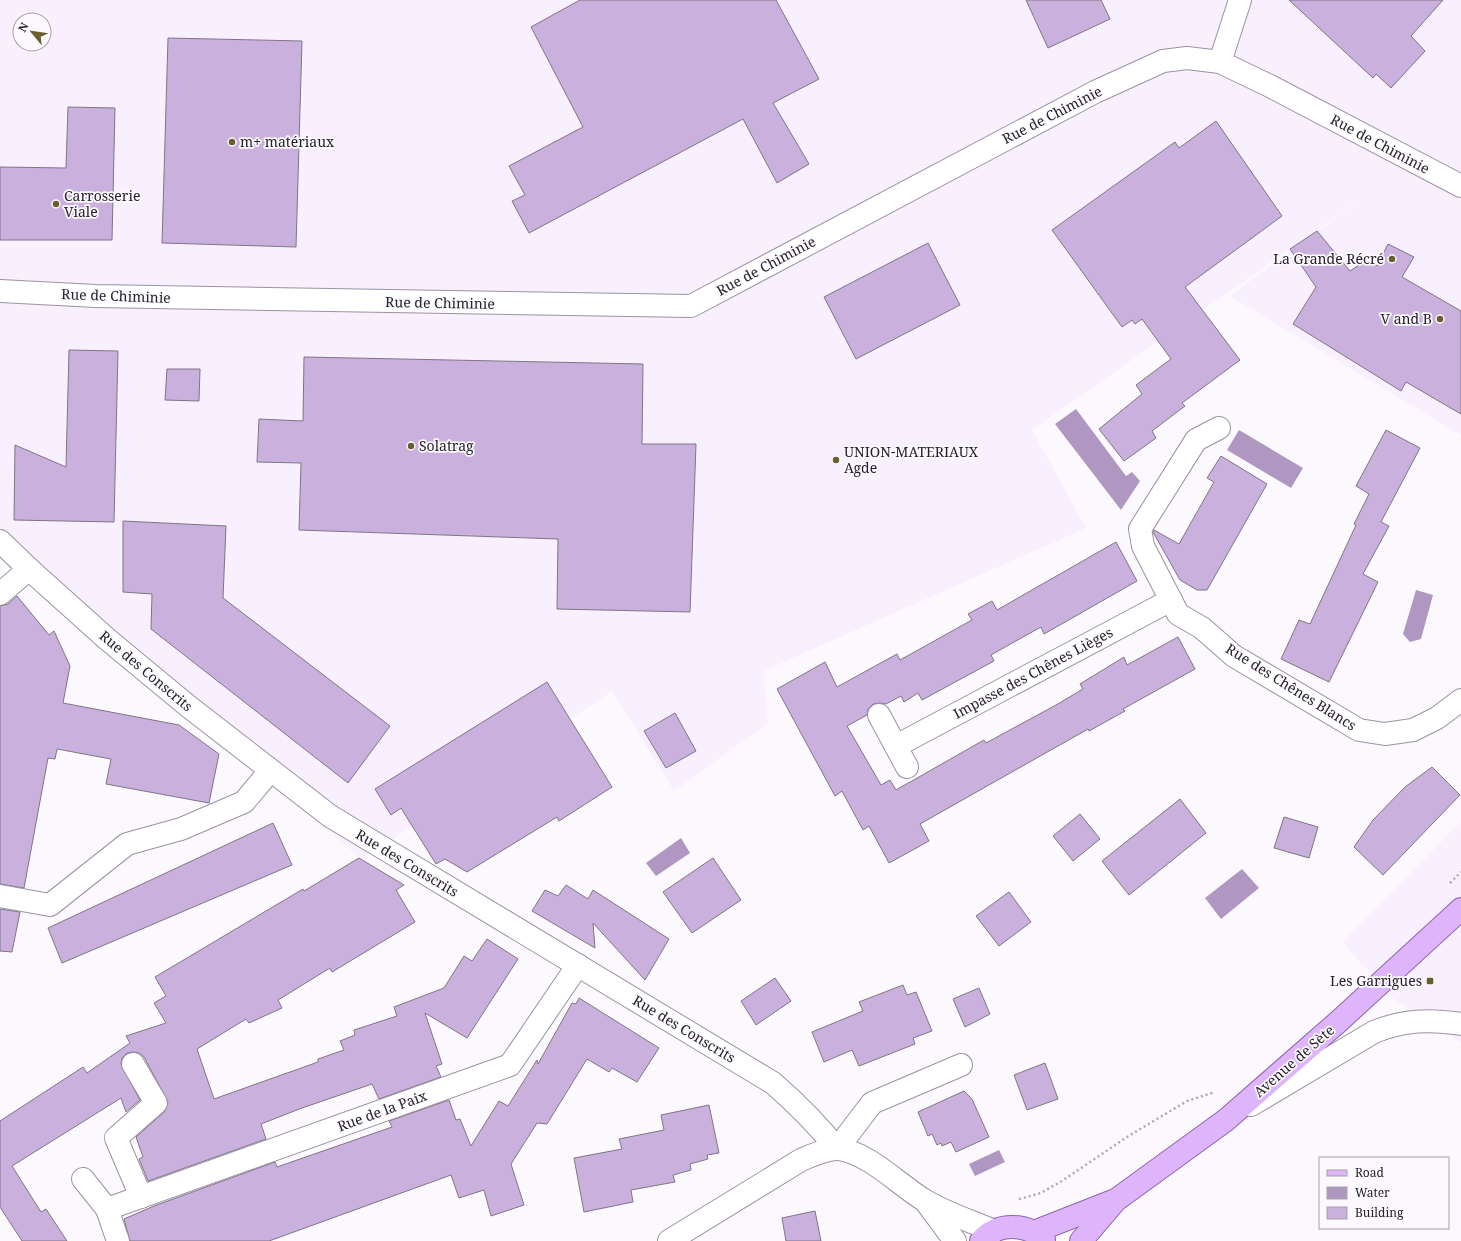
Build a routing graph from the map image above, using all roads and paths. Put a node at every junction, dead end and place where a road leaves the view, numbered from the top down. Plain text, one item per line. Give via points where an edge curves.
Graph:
1 (1240, 0) edge
2 (1220, 62) junction
3 (1461, 186) edge
4 (0, 291) edge
5 (1219, 428) dead end
6 (0, 541) edge
7 (29, 570) junction
8 (0, 594) edge
9 (1171, 600) junction
10 (1461, 700) edge
11 (878, 715) dead end
12 (896, 746) junction
13 (907, 767) dead end
14 (270, 771) junction
15 (1461, 872) edge
16 (1445, 888) dead end
17 (0, 896) edge
18 (1461, 909) edge
19 (578, 965) junction
20 (1461, 1024) edge
21 (133, 1064) dead end
22 (962, 1066) dead end
23 (1222, 1091) dead end
24 (1226, 1120) junction
25 (837, 1149) junction
26 (83, 1178) dead end
27 (141, 1197) junction
28 (1018, 1200) dead end
29 (1116, 1200) junction
30 (925, 1201) junction
31 (107, 1210) junction
32 (988, 1236) edge
33 (1039, 1236) edge
34 (118, 1241) edge
35 (669, 1241) edge
36 (955, 1241) edge
37 (1081, 1241) edge

1 - 2 street
2 - 3 street, Rue de Chiminie
2 - 4 street, Rue de Chiminie via 1187,58 1163,61 1095,92 691,306 103,296
5 - 9 street, Rue des Chênes Blancs via 1196,440 1140,528 1143,546
6 - 7 street, Rue des Conscrits
7 - 8 street
7 - 14 street, Rue des Conscrits via 112,644
9 - 10 street, Rue des Chênes Blancs via 1178,614 1202,628 1234,656 1359,730 1385,734 1413,730 1437,718
9 - 12 street, Impasse des Chênes Lièges
11 - 12 street
12 - 13 street
14 - 17 street via 244,802 181,830 127,844 50,905
14 - 19 street, Rue des Conscrits via 349,828
15 - 16 path
18 - 24 main road, Avenue de Sète
19 - 25 street, Rue des Conscrits via 773,1083 793,1100
19 - 27 street, Rue de la Paix via 510,1065
20 - 24 street via 1437,1020 1392,1024 1374,1032
21 - 27 street via 156,1103 116,1138
22 - 25 street via 872,1103
23 - 28 path via 1188,1101 1127,1137 1062,1182 1041,1193
24 - 29 main road, Avenue de Sète
25 - 30 street via 850,1152 873,1164
25 - 35 street via 801,1160
26 - 31 street
27 - 31 street, Rue de la Paix
29 - 33 main road, Avenue de Sète
29 - 37 main road, Avenue de Sète
30 - 32 street
30 - 36 street
31 - 34 street
32 - 33 main road via 1007,1227 1020,1227

